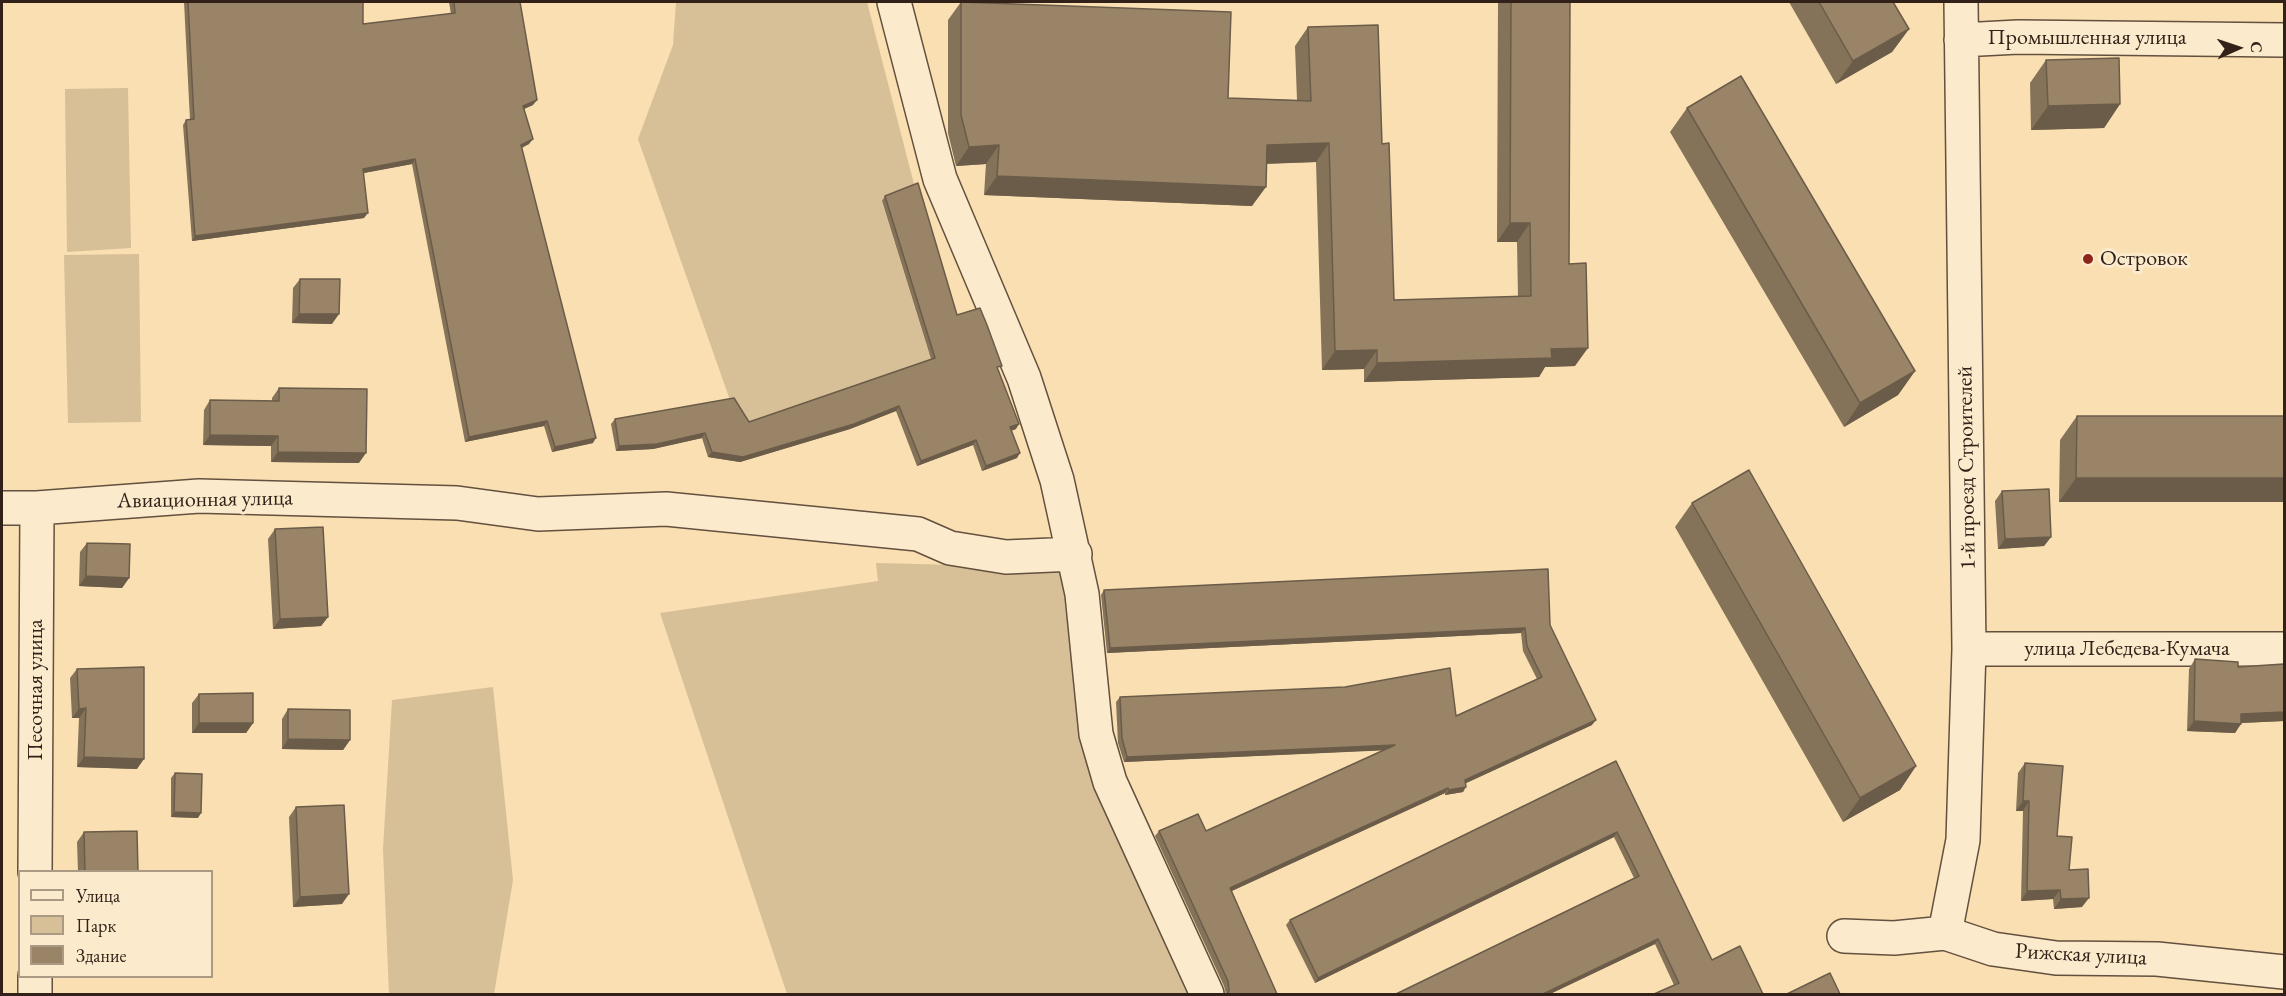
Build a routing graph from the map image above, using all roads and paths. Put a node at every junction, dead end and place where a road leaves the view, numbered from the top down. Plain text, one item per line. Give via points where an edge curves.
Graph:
1 (894, 2) edge
2 (1961, 2) edge
3 (1961, 40) junction
4 (2284, 40) edge
5 (2, 508) edge
6 (37, 508) junction
7 (1075, 554) junction
8 (1970, 649) junction
9 (2284, 649) edge
10 (35, 870) edge
11 (1945, 933) junction
12 (1844, 936) dead end
13 (2284, 972) edge
14 (35, 978) edge
15 (35, 994) edge
16 (1207, 994) edge

1 - 7 street via 940,179 1024,378 1057,480
2 - 3 street, 1-й проезд Строителей
3 - 4 street, Промышленная улица
3 - 8 street, 1-й проезд Строителей
5 - 6 street, Авиационная улица
6 - 7 street, Авиационная улица via 176,496 408,500 538,514 666,509 918,534 950,548 1006,557
6 - 10 street, Песочная улица
7 - 16 street via 1096,734 1110,782
8 - 9 street, улица Лебедева-Кумача
8 - 11 street, 1-й проезд Строителей via 1963,840
11 - 12 street, Рижская улица via 1894,938
11 - 13 street, Рижская улица via 1993,949 2056,958 2157,959
14 - 15 street

